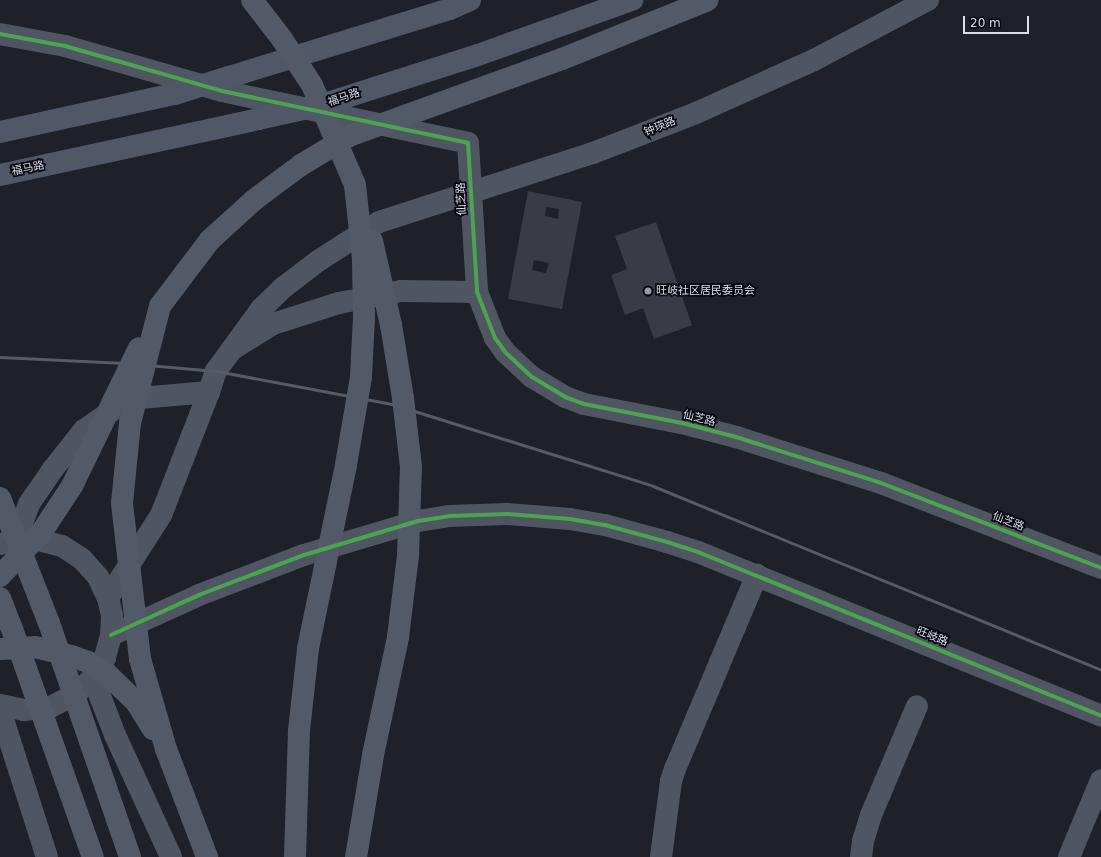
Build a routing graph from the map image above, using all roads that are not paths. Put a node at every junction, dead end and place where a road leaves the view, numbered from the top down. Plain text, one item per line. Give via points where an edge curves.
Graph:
1 (252, 0) edge
2 (470, 0) edge
3 (632, 0) edge
4 (708, 0) edge
5 (928, 0) edge
6 (0, 34) edge
7 (0, 132) edge
8 (0, 175) edge
9 (355, 185) junction
10 (477, 292) junction
11 (160, 306) junction
12 (231, 350) junction
13 (209, 392) junction
14 (0, 498) edge
15 (8, 542) edge
16 (1101, 568) edge
17 (757, 575) junction
18 (0, 576) edge
19 (0, 598) edge
20 (108, 598) junction
21 (112, 635) junction
22 (0, 649) edge
23 (93, 678) junction
24 (0, 705) edge
25 (917, 706) dead end
26 (0, 710) edge
27 (1101, 716) edge
28 (166, 749) junction
29 (1101, 780) edge
30 (47, 857) edge
31 (93, 857) edge
32 (130, 857) edge
33 (171, 857) edge
34 (208, 857) edge
35 (295, 857) edge
36 (356, 857) edge
37 (661, 857) edge
38 (861, 857) edge
39 (1069, 857) edge

1 - 9 highway, bridge via 282,39 312,85
2 - 7 main road, bridge via 450,9 175,94
3 - 8 main road, 福马路, bridge via 478,55 318,106
4 - 11 highway, bridge via 562,59 348,136 301,165 254,200 210,240
5 - 12 street, 钟瑛路, bridge via 814,60 696,113 593,153 379,222 318,261 284,287 260,309
6 - 10 street, 仙芝路 via 65,46 222,91 468,143
9 - 35 highway, bridge via 363,267 361,377 346,465 308,649 299,730
9 - 36 highway, bridge via 375,251 390,325 403,398 411,467 408,556 398,637 373,755
10 - 12 street via 401,291 339,303 273,324
10 - 16 street, 仙芝路 via 488,325 505,352 532,377 565,397 584,404 705,429 881,483
11 - 18 highway, bridge via 72,486 41,533
11 - 28 highway, bridge via 130,423 122,503 140,659
12 - 13 street, 钟瑛路 via 216,371
13 - 15 street via 129,399 84,430 29,504
13 - 20 street, 钟瑛路 via 161,515
14 - 32 highway, bridge via 51,630
15 - 20 street via 39,540 62,546 88,565 98,577
17 - 21 street, 旺岐路 via 666,542 605,525 507,514 450,516 418,521 304,555 192,598
17 - 27 street, 旺岐路
17 - 37 street via 675,769
19 - 31 highway, bridge
20 - 21 street via 112,616
21 - 23 street via 106,658
22 - 28 highway, bridge via 35,647 88,662 106,673 136,702
23 - 24 street via 74,695 50,706 24,710
23 - 33 street via 115,735
25 - 38 street via 871,815
26 - 30 street
28 - 34 highway
29 - 39 street

